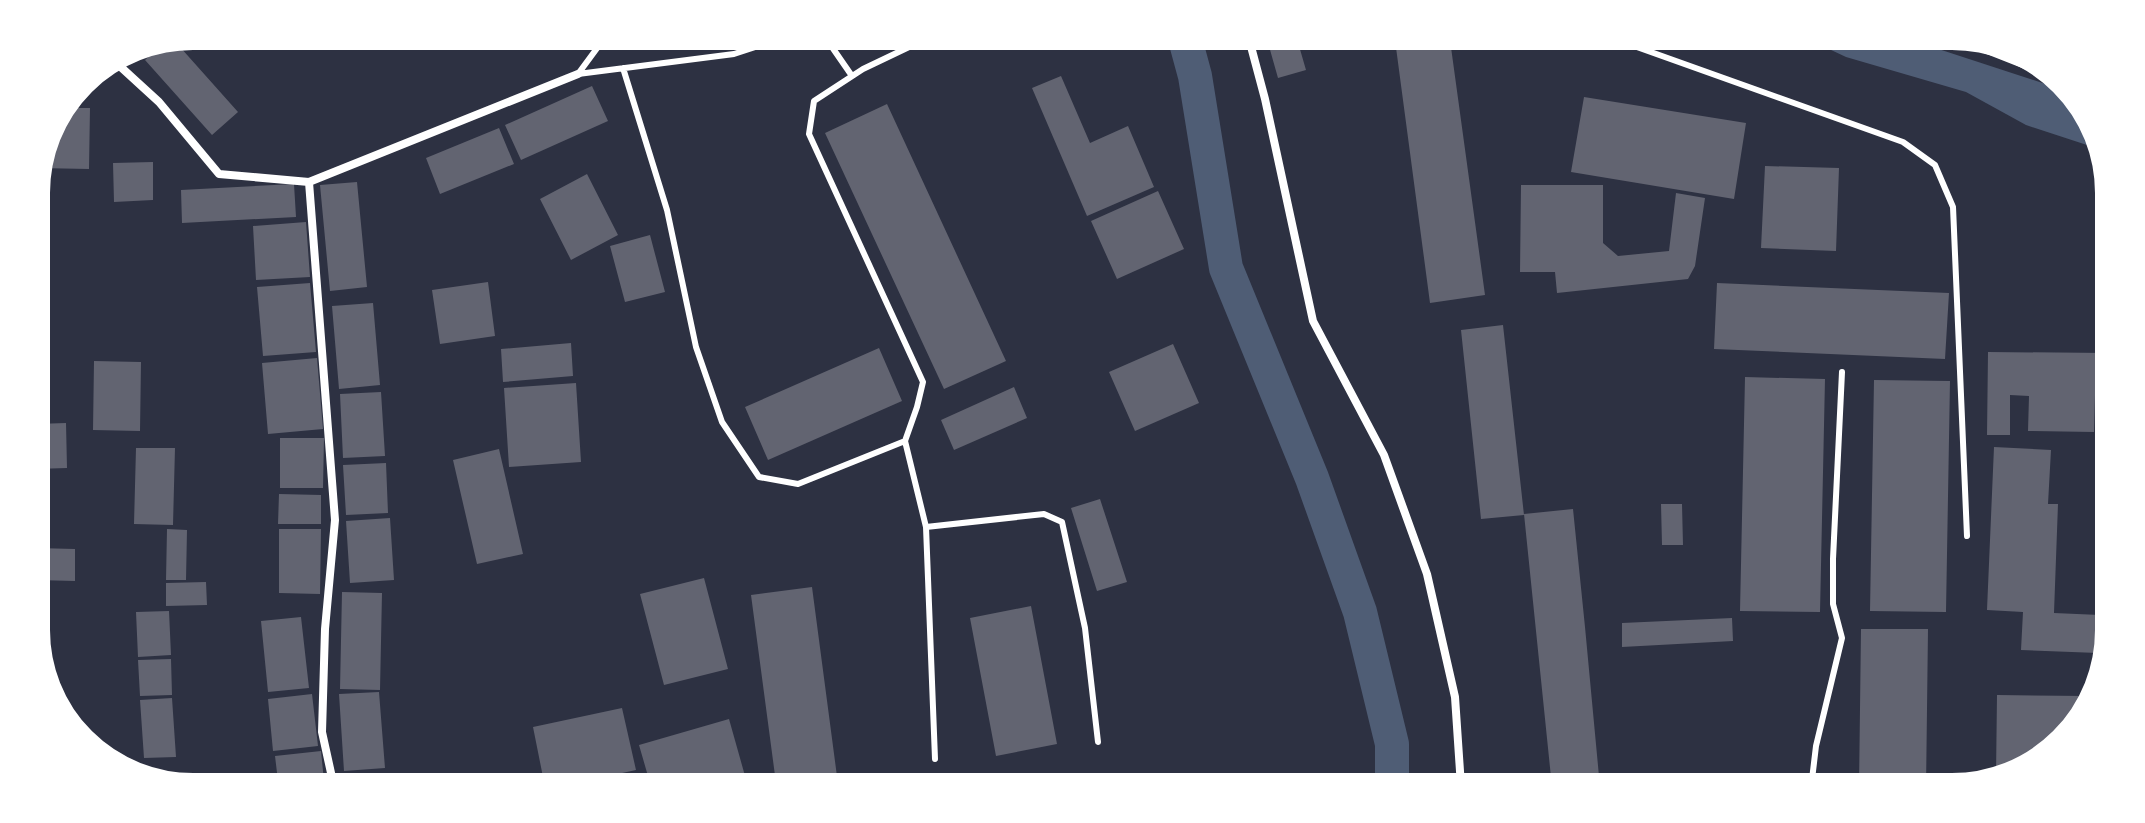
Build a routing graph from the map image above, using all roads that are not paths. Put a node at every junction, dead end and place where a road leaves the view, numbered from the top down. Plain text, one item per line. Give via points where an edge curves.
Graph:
1 (597, 48) edge
2 (752, 48) edge
3 (833, 48) edge
4 (907, 48) edge
5 (1251, 48) edge
6 (1640, 48) edge
7 (121, 67) edge
8 (623, 68) junction
9 (578, 74) junction
10 (852, 76) junction
11 (309, 182) junction
12 (1842, 372) dead end
13 (905, 441) junction
14 (926, 527) junction
15 (1967, 536) dead end
16 (1098, 742) dead end
17 (935, 759) dead end
18 (331, 775) edge
19 (1460, 775) edge
20 (1813, 775) edge

1 - 9 lane
2 - 8 lane
3 - 10 lane
4 - 10 lane
5 - 19 street via 1313,321 1384,455 1427,574 1455,697
6 - 15 lane via 1903,142 1935,165 1953,207
7 - 11 street via 159,102 219,174
8 - 9 lane
8 - 13 lane via 667,210 696,347 722,422 759,477 798,484
9 - 11 street
10 - 13 lane via 814,101 809,134 923,382
11 - 18 street via 335,520 322,732
12 - 20 lane via 1833,604 1842,638
13 - 14 lane
14 - 16 lane via 1044,514 1062,522 1085,628
14 - 17 lane

